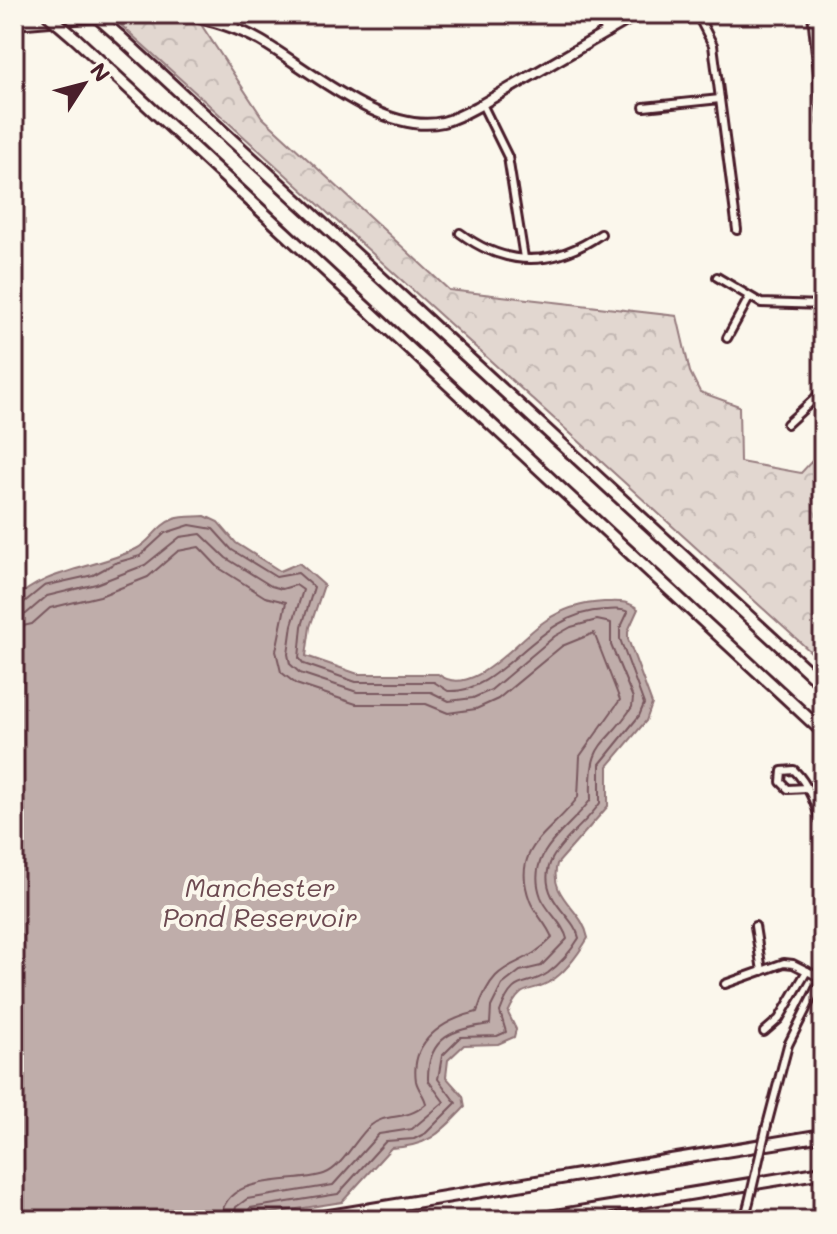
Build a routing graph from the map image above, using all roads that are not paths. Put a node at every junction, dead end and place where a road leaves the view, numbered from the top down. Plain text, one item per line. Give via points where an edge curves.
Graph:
1 (47, 14) edge
2 (94, 14) edge
3 (134, 14) edge
4 (179, 14) edge
5 (242, 14) edge
6 (595, 14) edge
7 (638, 14) edge
8 (697, 14) edge
9 (812, 14) edge
10 (14, 24) edge
11 (232, 27) junction
12 (823, 30) edge
13 (813, 31) junction
14 (607, 33) junction
15 (720, 99) junction
16 (482, 104) junction
17 (644, 107) dead end
18 (822, 110) edge
19 (823, 123) edge
20 (737, 230) dead end
21 (460, 233) dead end
22 (601, 234) dead end
23 (524, 258) junction
24 (717, 277) dead end
25 (749, 298) junction
26 (823, 305) edge
27 (727, 338) dead end
28 (823, 391) edge
29 (787, 424) dead end
30 (714, 628) junction
31 (823, 685) edge
32 (823, 726) edge
33 (823, 732) edge
34 (807, 788) junction
35 (823, 829) edge
36 (755, 926) dead end
37 (762, 971) junction
38 (807, 971) junction
39 (822, 976) edge
40 (725, 984) dead end
41 (764, 1032) dead end
42 (823, 1135) edge
43 (823, 1172) edge
44 (305, 1220) edge
45 (531, 1220) edge
46 (744, 1220) edge

1 - 30 highway, bridge
2 - 31 highway, bridge
3 - 10 street
4 - 11 street
5 - 11 street
6 - 14 street
7 - 14 street
8 - 15 street via 713,45
9 - 13 street
11 - 16 street via 386,116 441,123
12 - 13 street
13 - 18 street
14 - 16 street
15 - 17 street
15 - 20 street
16 - 23 street via 508,157
18 - 19 street
21 - 23 street via 493,253
22 - 23 street via 568,255
24 - 25 street
25 - 26 street via 773,306
25 - 27 street
28 - 29 street
30 - 32 highway
30 - 33 highway
34 - 34 street via 788,789 780,774 794,770
34 - 35 street
36 - 37 street
37 - 38 street via 784,963
37 - 40 street
38 - 39 street
38 - 41 street via 779,1019
39 - 46 street, bridge via 788,1045
42 - 44 highway
43 - 45 highway

